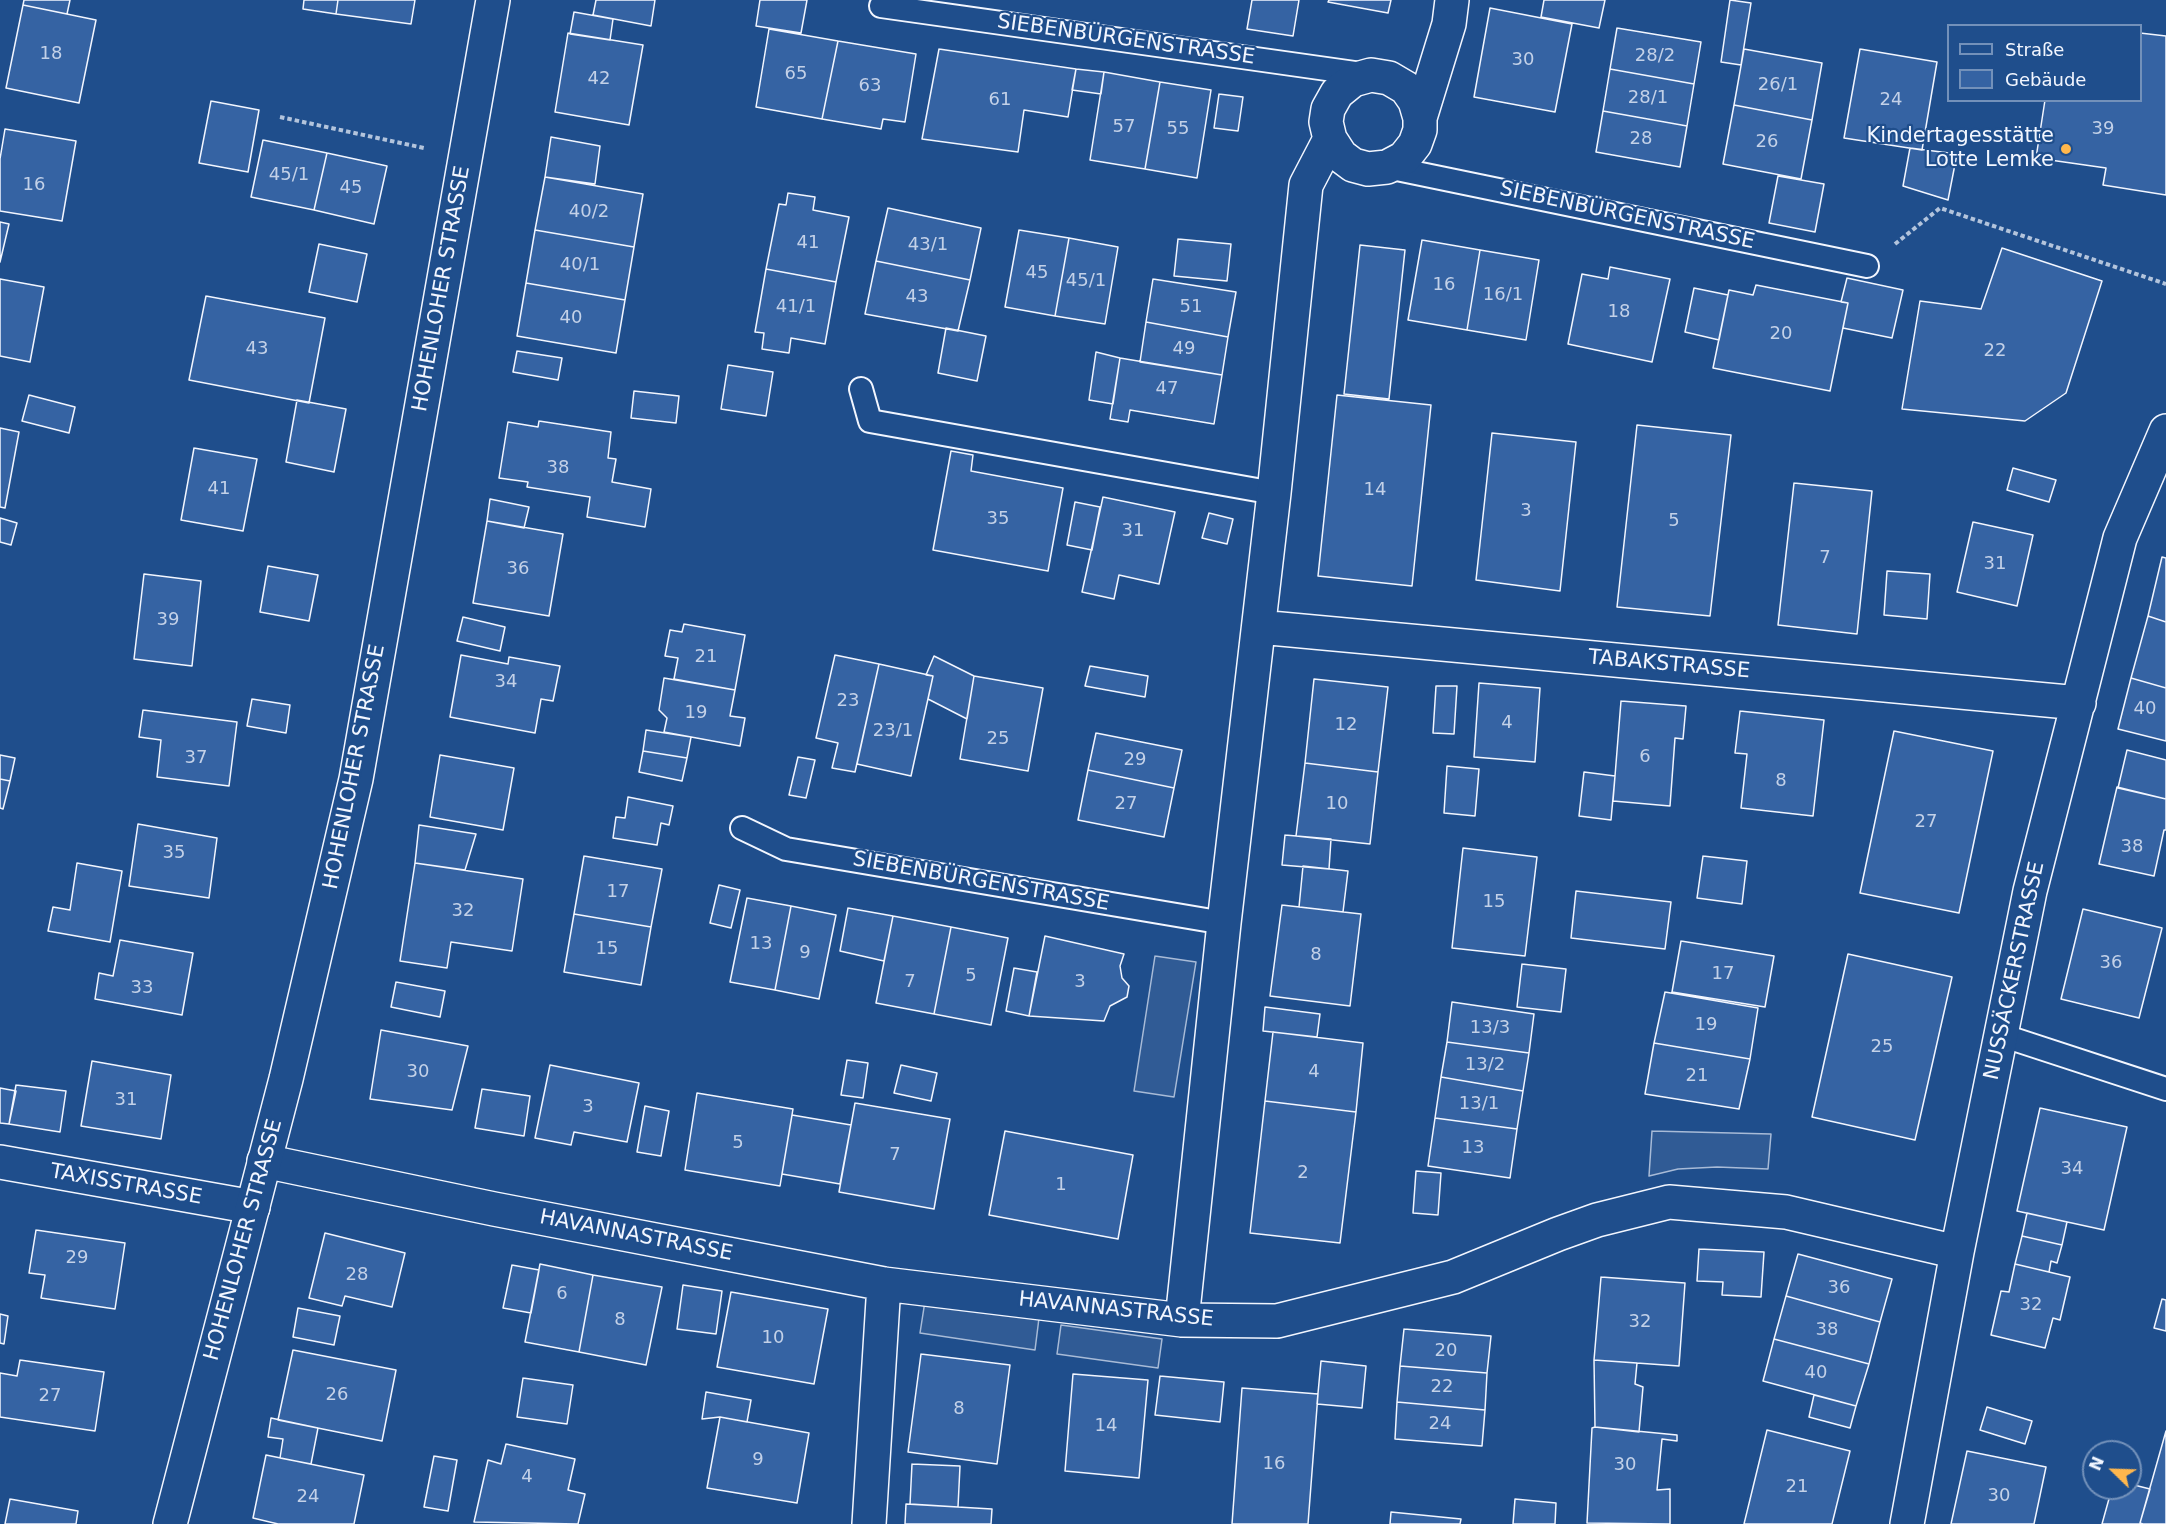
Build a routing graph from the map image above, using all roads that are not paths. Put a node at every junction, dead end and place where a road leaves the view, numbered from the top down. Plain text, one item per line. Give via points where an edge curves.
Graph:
1 (493, 0) edge
2 (1452, 0) edge
3 (881, 6) dead end
4 (1371, 75) junction
5 (1420, 118) junction
6 (1330, 139) junction
7 (1387, 167) junction
8 (1867, 266) road end
9 (861, 389) dead end
10 (2166, 431) edge
11 (1274, 493) junction
12 (1259, 627) junction
13 (2079, 703) junction
14 (742, 828) dead end
15 (1224, 923) junction
16 (2001, 1035) junction
17 (2166, 1089) edge
18 (264, 1161) junction
19 (0, 1162) edge
20 (253, 1207) junction
21 (1958, 1252) junction
22 (884, 1284) junction
23 (1182, 1320) junction
24 (170, 1524) edge
25 (869, 1524) edge
26 (1907, 1524) edge

1 - 18 street, HOHENLOHER STRASSE via 356,778
2 - 5 street via 1449,24
3 - 4 lane, SIEBENBÜRGENSTRASSE
4 - 5 street, SIEBENBÜRGENSTRASSE via 1389,78 1406,88
4 - 6 street via 1353,80 1337,93 1326,122
5 - 7 street via 1415,144 1404,158
6 - 7 street, SIEBENBÜRGENSTRASSE via 1341,156 1353,165 1368,169
6 - 11 street via 1306,185
7 - 8 lane, SIEBENBÜRGENSTRASSE
9 - 11 lane via 870,421
10 - 13 street, NUSSÄCKERSTRASSE via 2120,538
11 - 12 street
12 - 13 street, TABAKSTRASSE
12 - 15 street
13 - 16 street, NUSSÄCKERSTRASSE via 2030,891
14 - 15 lane, SIEBENBÜRGENSTRASSE via 786,849
15 - 23 street
16 - 17 lane
16 - 21 street, NUSSÄCKERSTRASSE
18 - 20 street, HOHENLOHER STRASSE
18 - 22 street, HAVANNASTRASSE
19 - 20 street, TAXISSTRASSE
20 - 24 street, HOHENLOHER STRASSE
21 - 23 street, HAVANNASTRASSE via 1786,1212 1669,1202 1597,1220 1453,1277 1277,1321
21 - 26 street, NUSSÄCKERSTRASSE
22 - 23 street, HAVANNASTRASSE
22 - 25 street

